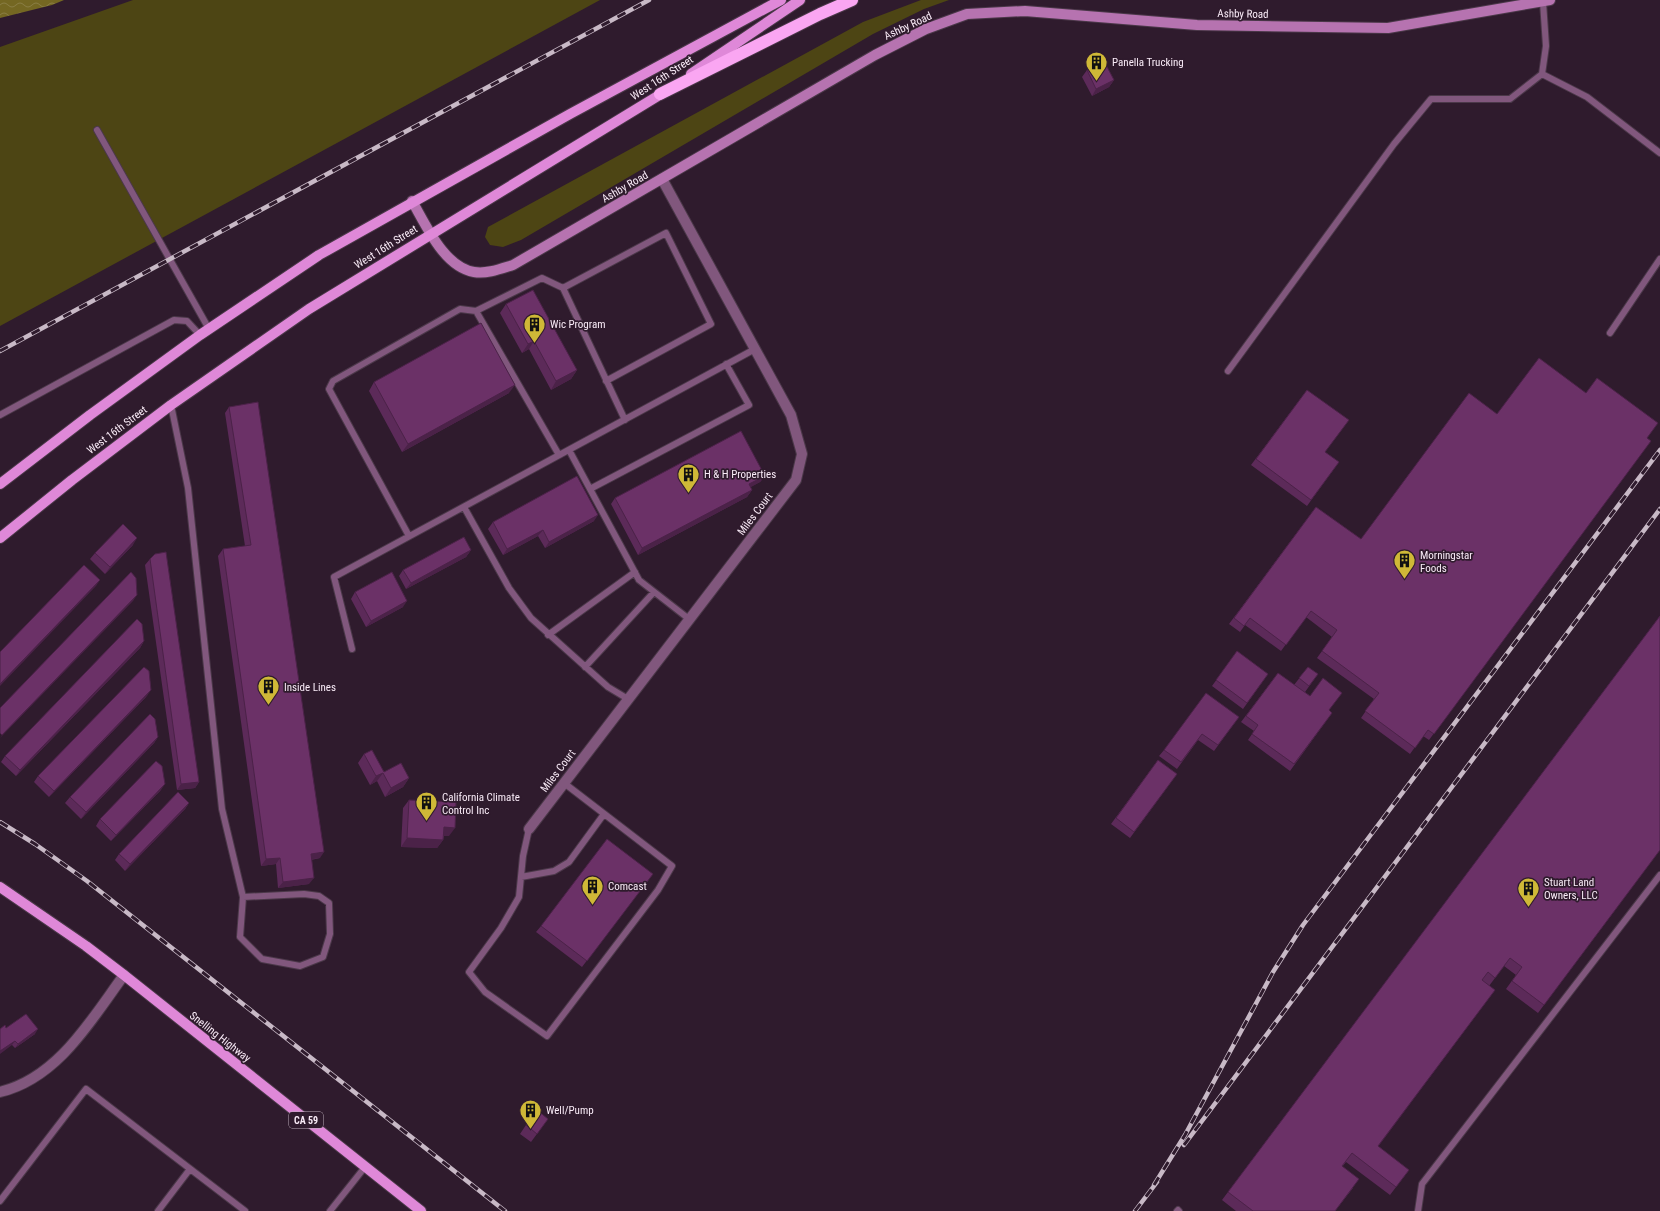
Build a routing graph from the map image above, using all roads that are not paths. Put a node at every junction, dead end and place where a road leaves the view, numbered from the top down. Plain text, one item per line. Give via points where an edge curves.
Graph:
1 (781, 0) edge
2 (800, 0) edge
3 (852, 0) edge
4 (1547, 1) edge
5 (1542, 74) junction
6 (660, 94) junction
7 (97, 130) dead end
8 (1660, 153) edge
9 (662, 179) junction
10 (412, 202) junction
11 (431, 233) junction
12 (1660, 259) edge
13 (563, 288) junction
14 (476, 311) junction
15 (209, 329) junction
16 (1610, 333) dead end
17 (200, 335) junction
18 (755, 349) junction
19 (726, 364) junction
20 (1228, 371) dead end
21 (606, 381) junction
22 (171, 405) junction
23 (0, 415) edge
24 (625, 420) junction
25 (569, 450) junction
26 (559, 455) junction
27 (0, 484) edge
28 (590, 489) junction
29 (464, 507) junction
30 (409, 536) junction
31 (0, 538) edge
32 (635, 572) junction
33 (654, 592) junction
34 (690, 619) junction
35 (548, 634) junction
36 (352, 649) dead end
37 (585, 667) junction
38 (628, 699) junction
39 (564, 783) junction
40 (604, 814) junction
41 (529, 829) joint
42 (1660, 875) edge
43 (521, 877) junction
44 (0, 887) edge
45 (243, 897) junction
46 (124, 976) junction
47 (0, 1092) edge
48 (365, 1167) junction
49 (190, 1169) junction
50 (0, 1202) edge
51 (158, 1211) edge
52 (245, 1211) edge
53 (330, 1211) edge
54 (421, 1211) edge
55 (1418, 1211) edge

1 - 10 main road, West 16th Street
2 - 6 main road, West 16th Street
3 - 6 highway
4 - 5 lane via 1546,46
4 - 9 main road, Ashby Road via 1388,28 1197,25 1024,11 967,14 900,42
5 - 8 lane via 1587,97
5 - 20 lane via 1510,99 1431,99 1394,144
6 - 11 main road, West 16th Street
7 - 15 lane
9 - 11 main road, Ashby Road via 513,265 492,271 473,272 458,266 445,255
9 - 18 street, Miles Court
10 - 11 main road, Ashby Road
10 - 15 main road, West 16th Street via 319,255
11 - 22 main road, West 16th Street via 309,309
12 - 16 lane
13 - 14 lane via 542,278
13 - 21 lane
13 - 21 lane via 666,233 711,324
14 - 26 lane
14 - 30 lane via 460,308 333,381 329,389
15 - 17 main road, West 16th Street
17 - 23 lane via 187,321 174,320
17 - 27 main road, West 16th Street
18 - 19 lane
18 - 34 street, Miles Court via 791,415 802,454 796,480
19 - 24 lane
19 - 28 lane via 749,405
21 - 24 lane
22 - 31 main road, West 16th Street
22 - 45 lane via 188,488 222,809
24 - 25 lane
25 - 26 lane
25 - 28 lane
26 - 29 lane
28 - 32 lane
29 - 30 lane
29 - 35 lane via 509,588 530,618
30 - 36 lane via 334,577
32 - 33 lane via 639,580
32 - 35 lane
33 - 34 lane
33 - 37 lane
34 - 38 street, Miles Court
35 - 37 lane
37 - 38 lane via 608,687
38 - 39 street, Miles Court
39 - 40 lane
39 - 41 street, Miles Court
40 - 43 lane via 569,862 554,871
40 - 43 lane via 672,866 658,890 547,1036 485,992 469,972 501,928 519,897
41 - 43 lane
42 - 55 lane via 1422,1184
44 - 46 main road, Snelling Highway / CA 59 via 86,946
45 - 45 lane via 240,937 262,959 300,966 323,957 330,934 329,903 319,896 304,894
46 - 47 street via 74,1043 44,1071 13,1089
46 - 48 main road, Snelling Highway / CA 59
48 - 53 lane
48 - 54 main road, Snelling Highway / CA 59
49 - 50 lane via 86,1089
49 - 51 lane
49 - 52 lane

